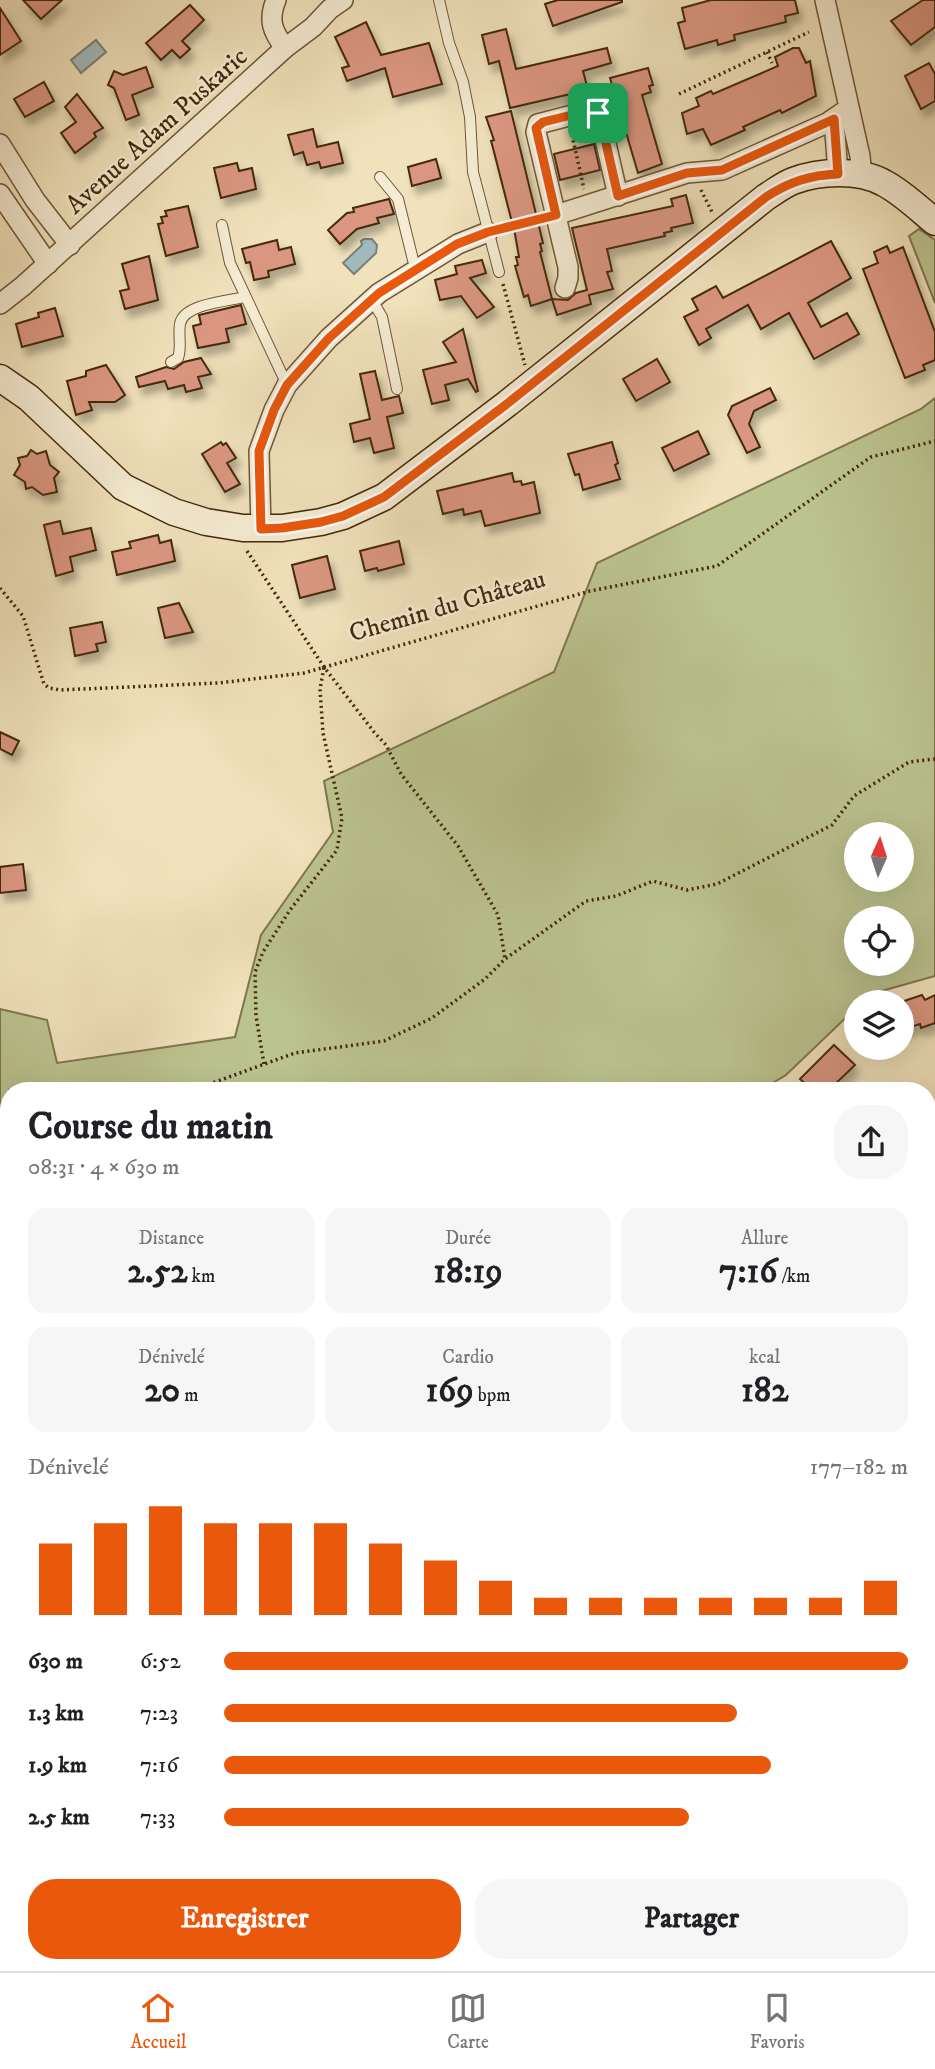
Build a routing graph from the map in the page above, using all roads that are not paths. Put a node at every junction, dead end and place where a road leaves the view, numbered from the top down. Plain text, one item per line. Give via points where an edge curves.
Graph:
1 (276, 0) edge
2 (343, 0) edge
3 (439, 0) edge
4 (825, 0) edge
5 (285, 48) junction
6 (841, 114) junction
7 (0, 145) edge
8 (850, 175) junction
9 (380, 177) dead end
10 (0, 194) edge
11 (618, 196) junction
12 (556, 215) junction
13 (935, 222) edge
14 (222, 225) dead end
15 (488, 232) junction
16 (70, 244) junction
17 (48, 264) junction
18 (418, 269) junction
19 (499, 272) road end
20 (565, 288) dead end
21 (245, 297) junction
22 (372, 300) junction
23 (2, 305) edge
24 (171, 362) dead end
25 (0, 378) edge
26 (287, 385) junction
27 (397, 389) dead end
28 (252, 528) junction

1 - 5 street via 271,24
2 - 5 street, Avenue Adam Puskaric
3 - 15 lane via 463,82 473,172
4 - 6 street
5 - 16 street, Avenue Adam Puskaric
6 - 8 street via 860,156
6 - 11 street via 722,170 693,172
7 - 16 street
8 - 13 street via 881,181
8 - 28 street via 808,176 766,197 384,497 321,522
9 - 18 lane via 398,199
10 - 17 street
11 - 12 street
11 - 12 street via 598,113 592,110 543,122 536,128
12 - 20 street via 568,267
14 - 21 lane via 230,263
15 - 18 street via 457,244
15 - 19 lane
16 - 17 street, Avenue Adam Puskaric
17 - 23 street, Avenue Adam Puskaric
18 - 22 street
21 - 24 lane via 183,315 180,352
21 - 26 lane
22 - 26 street via 329,338
22 - 27 lane via 382,317
25 - 28 street via 29,398 123,487 174,512
26 - 28 street via 259,451

